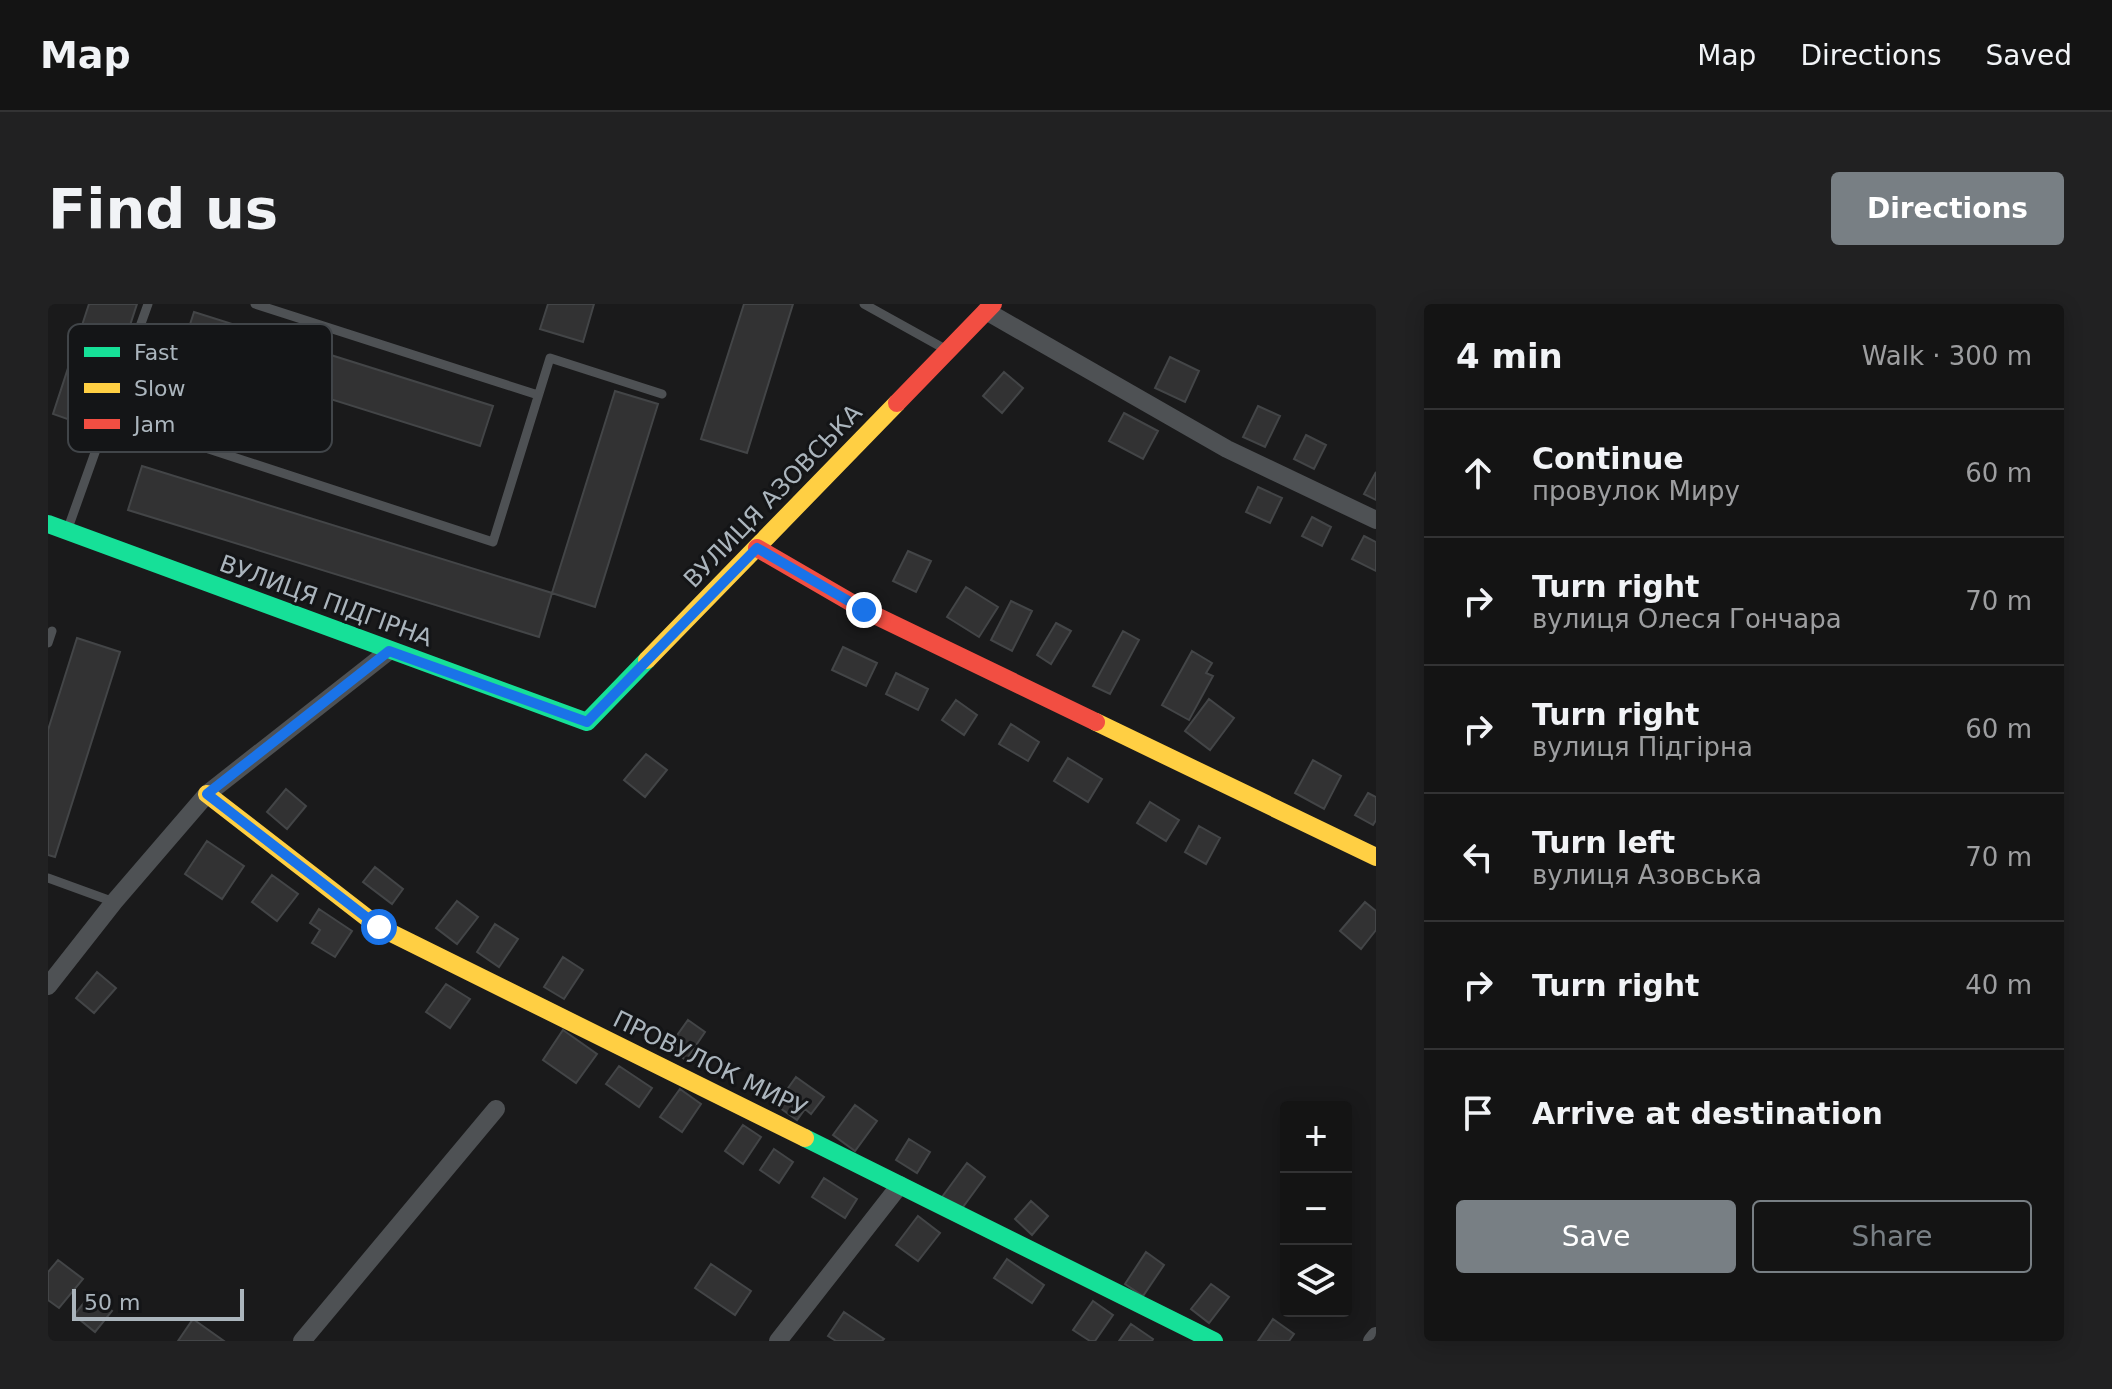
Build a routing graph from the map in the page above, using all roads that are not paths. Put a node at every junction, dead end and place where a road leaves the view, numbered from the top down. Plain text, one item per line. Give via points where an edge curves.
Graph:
1 (148, 304) edge
2 (255, 304) edge
3 (864, 304) edge
4 (990, 307) edge
5 (141, 324) edge
6 (317, 324) edge
7 (332, 329) edge
8 (948, 351) junction
9 (662, 394) dead end
10 (538, 395) junction
11 (95, 452) edge
12 (218, 452) edge
13 (1376, 520) edge
14 (48, 524) edge
15 (67, 531) junction
16 (757, 548) junction
17 (52, 631) dead end
18 (48, 643) edge
19 (389, 651) junction
20 (587, 722) joint
21 (207, 794) junction
22 (1376, 857) edge
23 (48, 878) edge
24 (114, 902) junction
25 (48, 986) edge
26 (496, 1109) dead end
27 (900, 1185) junction
28 (302, 1341) edge
29 (778, 1341) edge
30 (1214, 1341) edge

1 - 5 lane
2 - 6 lane
3 - 8 lane
4 - 8 street, ВУЛИЦЯ АЗОВСЬКА
4 - 13 street via 1227,449
7 - 10 lane
8 - 16 street, ВУЛИЦЯ АЗОВСЬКА
9 - 10 lane via 550,358
10 - 12 lane via 493,542
11 - 15 lane
14 - 15 street, ВУЛИЦЯ ПІДГІРНА
15 - 19 street, ВУЛИЦЯ ПІДГІРНА
16 - 20 street, ВУЛИЦЯ АЗОВСЬКА
16 - 22 street via 864,610
17 - 18 lane
19 - 20 street, ВУЛИЦЯ ПІДГІРНА
19 - 21 street
21 - 24 street
21 - 27 street, ПРОВУЛОК МИРУ via 379,927
23 - 24 lane
24 - 25 street
26 - 28 street
27 - 29 street
27 - 30 street, ПРОВУЛОК МИРУ

